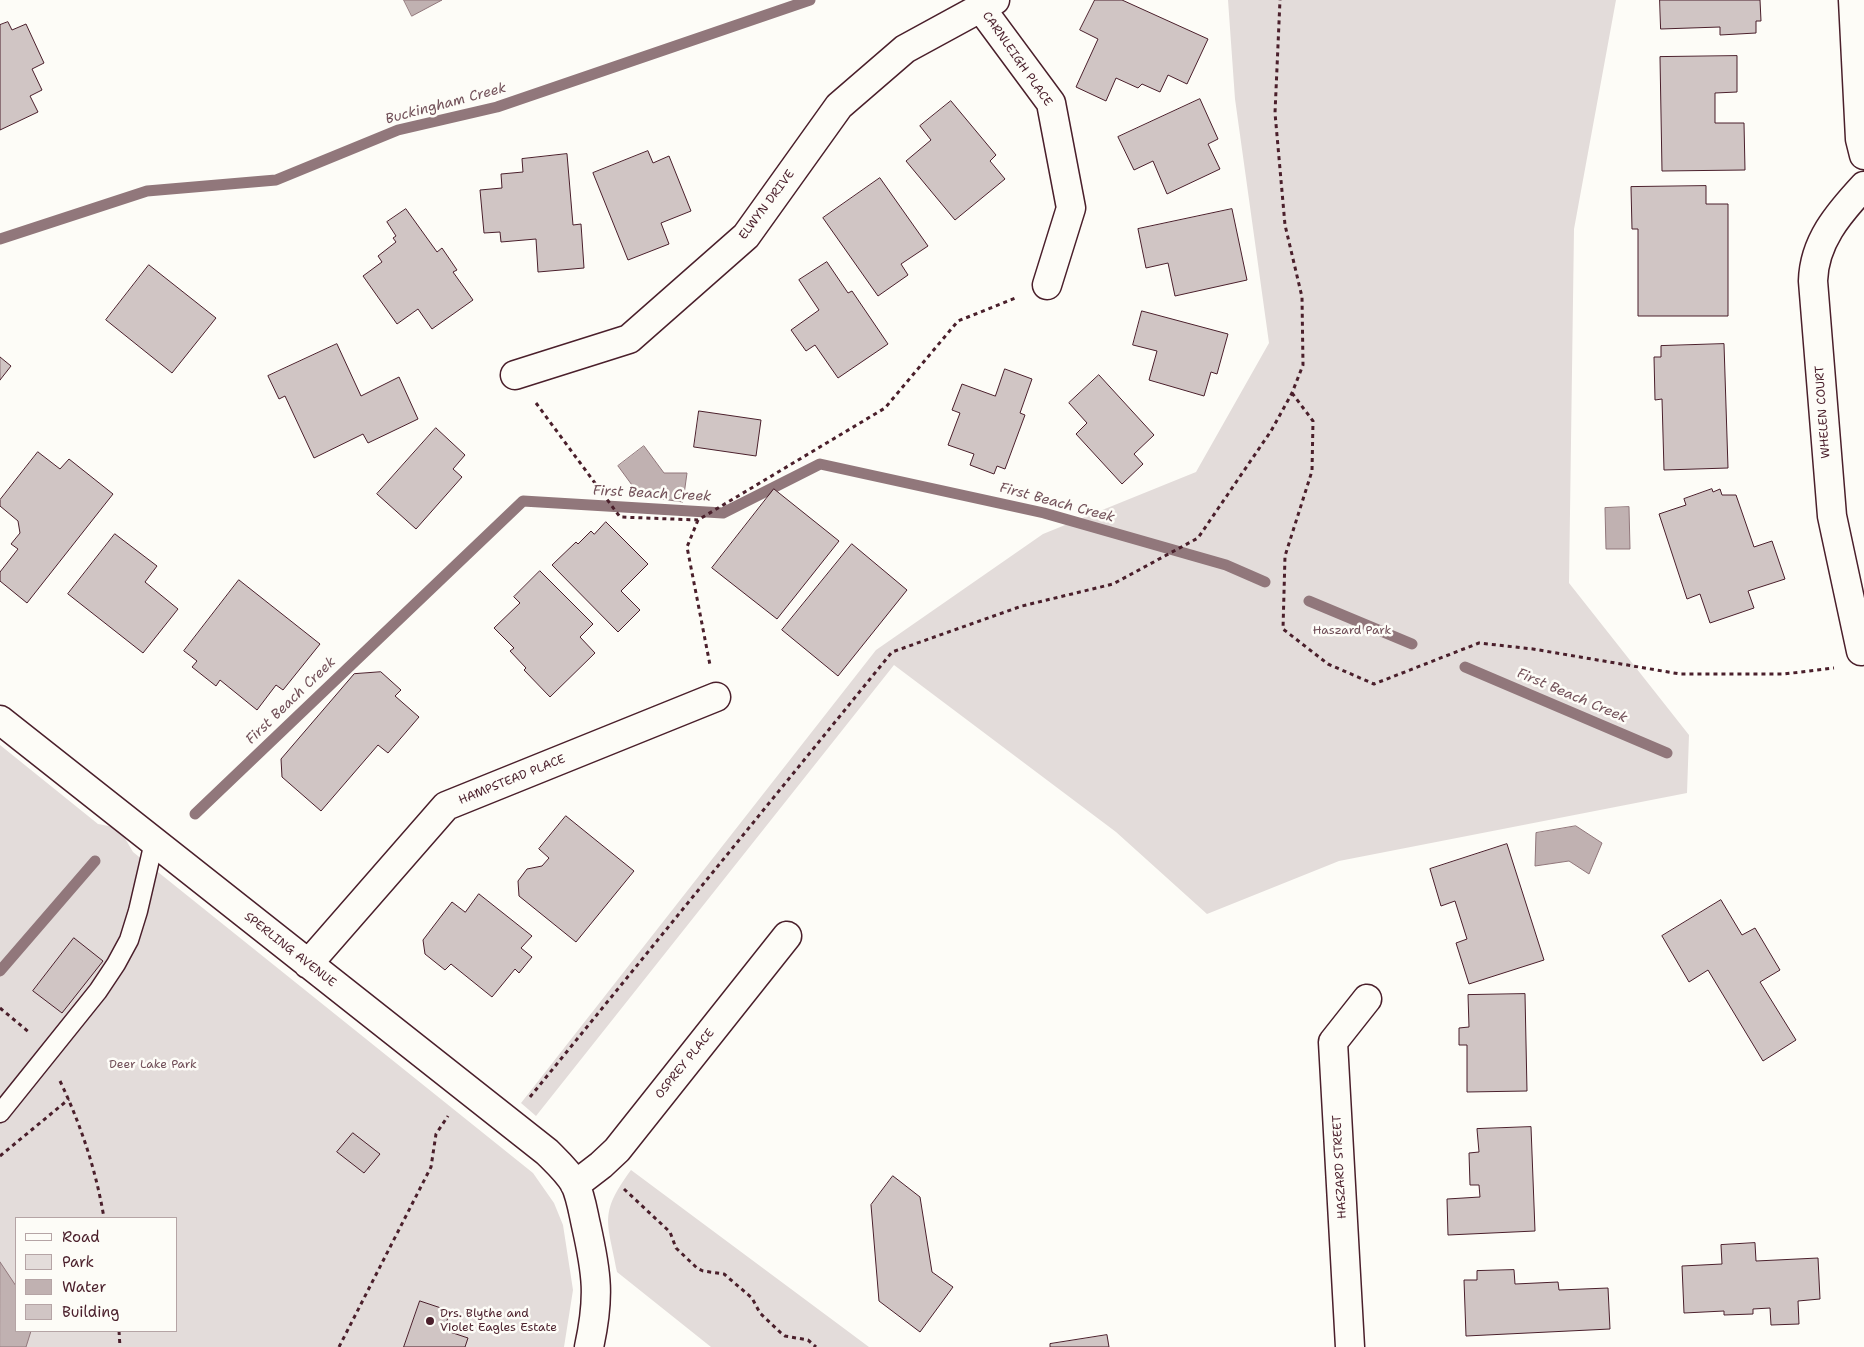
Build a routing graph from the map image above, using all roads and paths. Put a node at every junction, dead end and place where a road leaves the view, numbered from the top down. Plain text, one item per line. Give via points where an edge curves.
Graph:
1 (1280, 0) edge
2 (1852, 0) edge
3 (988, 4) edge
4 (1864, 155) edge
5 (1864, 186) edge
6 (1046, 285) joint
7 (515, 375) joint
8 (1292, 393) junction
9 (698, 520) junction
10 (1861, 652) joint
11 (716, 697) joint
12 (0, 720) edge
13 (154, 842) junction
14 (788, 936) dead end
15 (308, 964) junction
16 (1367, 998) dead end
17 (0, 1008) edge
18 (48, 1056) junction
19 (530, 1097) dead end
20 (69, 1099) junction
21 (0, 1113) edge
22 (446, 1119) dead end
23 (0, 1156) edge
24 (575, 1185) junction
25 (623, 1188) dead end
26 (104, 1217) edge
27 (119, 1332) edge
28 (120, 1347) edge
29 (339, 1347) edge
30 (589, 1347) edge
31 (816, 1347) edge
32 (1350, 1347) edge

1 - 8 path via 1275,114 1285,225 1302,297 1303,365
2 - 4 street via 1860,139
3 - 6 street, CARNLEIGH PLACE via 1051,103 1071,208
3 - 7 street, ELWYN DRIVE via 905,49 839,106 746,236 629,339
5 - 10 street, WHELEN COURT via 1844,208 1819,248 1813,281 1832,516
6 - 9 path via 958,322 885,408
7 - 9 path via 620,517
8 - 10 path via 1313,421 1312,471 1285,556 1283,629 1328,664 1374,684 1479,643 1680,674 1784,674 1846,666
8 - 19 path via 1271,431 1198,538 1114,584 1022,606 892,652
9 - 11 path via 687,547
11 - 15 street, HAMPSTEAD PLACE via 446,806
12 - 13 street, SPERLING AVENUE
13 - 15 street, SPERLING AVENUE
13 - 18 lane via 148,876 129,940 98,991
14 - 24 street, OSPREY PLACE via 617,1150
15 - 24 street, SPERLING AVENUE via 547,1152
16 - 32 street, HASZARD STREET via 1333,1042
17 - 18 path via 21,1024
18 - 20 path
18 - 21 lane
20 - 23 path
20 - 26 path via 88,1147
22 - 29 path via 436,1134 431,1167
24 - 30 street via 597,1285 596,1318
25 - 31 path via 670,1232 676,1248 697,1268 724,1274 752,1298 760,1313 781,1333 808,1340
27 - 28 path

